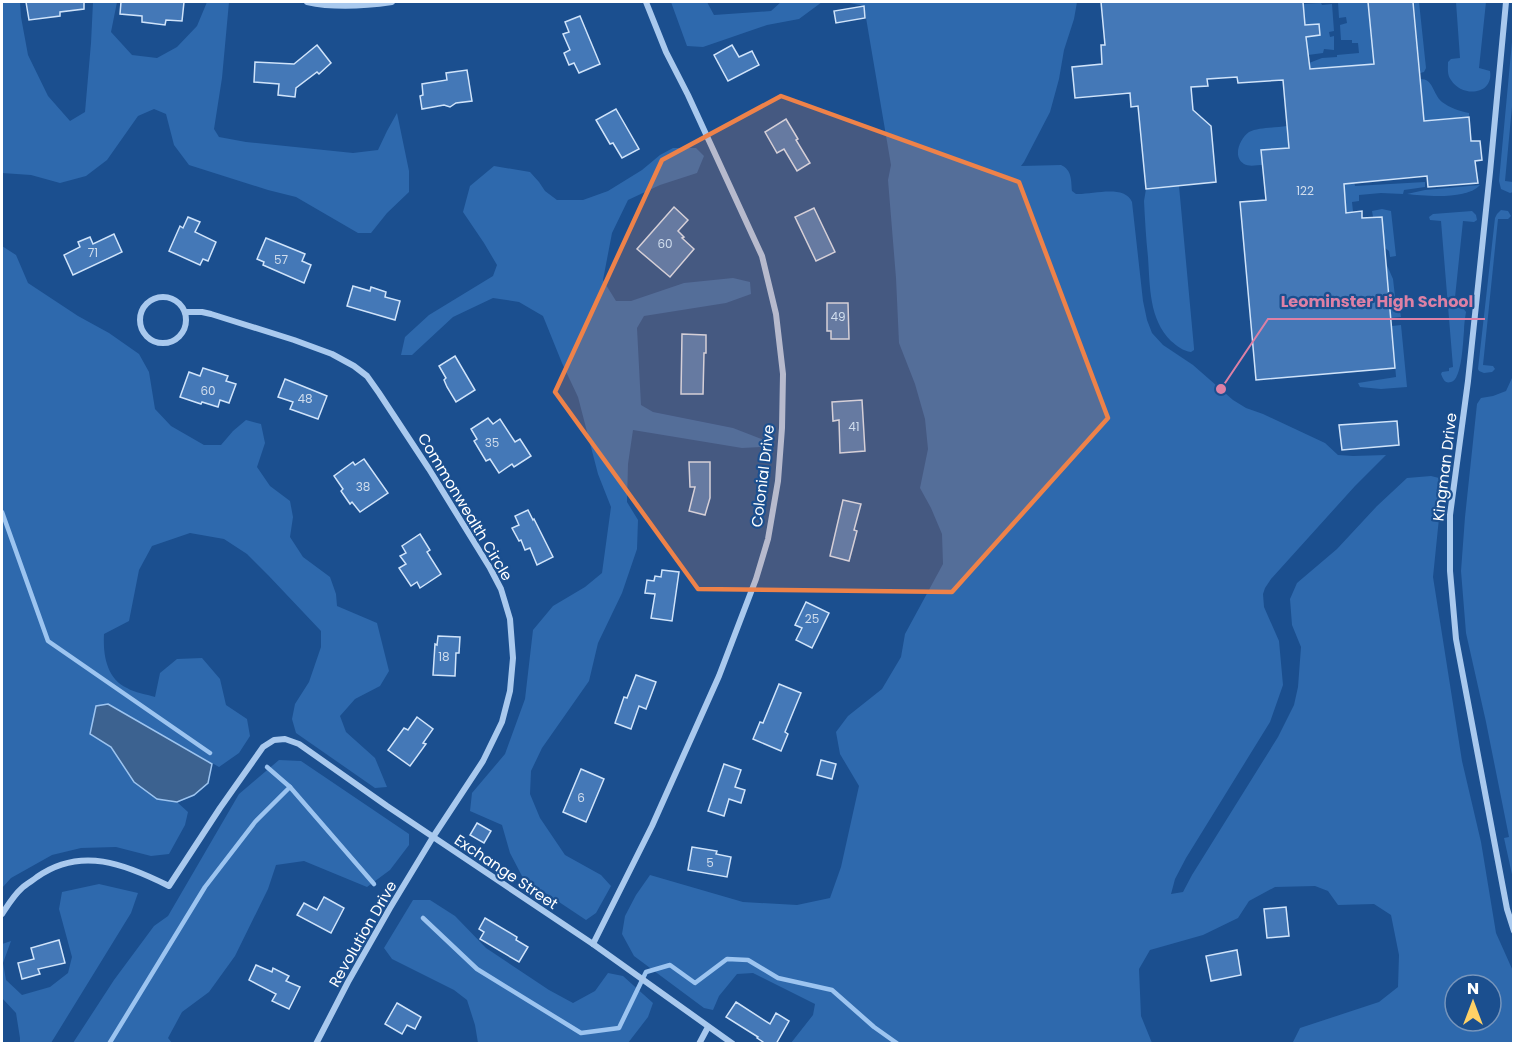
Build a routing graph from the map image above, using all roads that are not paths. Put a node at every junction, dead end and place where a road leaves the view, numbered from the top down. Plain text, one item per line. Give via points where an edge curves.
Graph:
1 (308, 2) edge
2 (392, 2) edge
3 (646, 2) edge
4 (1506, 2) edge
5 (185, 312) junction
6 (433, 837) junction
7 (2, 914) edge
8 (1514, 931) edge
9 (593, 944) junction
10 (708, 1027) junction
11 (316, 1044) edge
12 (699, 1044) edge
13 (733, 1044) edge

1 - 2 street
3 - 9 street, Colonial Drive via 762,256 776,314 783,374 782,428 778,481 756,579 652,825
4 - 8 street, Kingman Drive via 1450,515 1450,571 1456,639
5 - 5 street, Commonwealth Circle via 169,298 154,299 142,310 140,326 148,339 171,342 185,327
5 - 6 street, Commonwealth Circle via 219,316 294,340 332,354 367,376 501,589 510,619 513,658 502,722 483,761
6 - 7 street, Exchange Street via 299,744 274,740 263,747 169,886 133,869 83,860 42,873 22,888
6 - 9 street, Exchange Street
6 - 11 street, Revolution Drive
9 - 10 street, Exchange Street
10 - 12 street
10 - 13 street, Exchange Street

